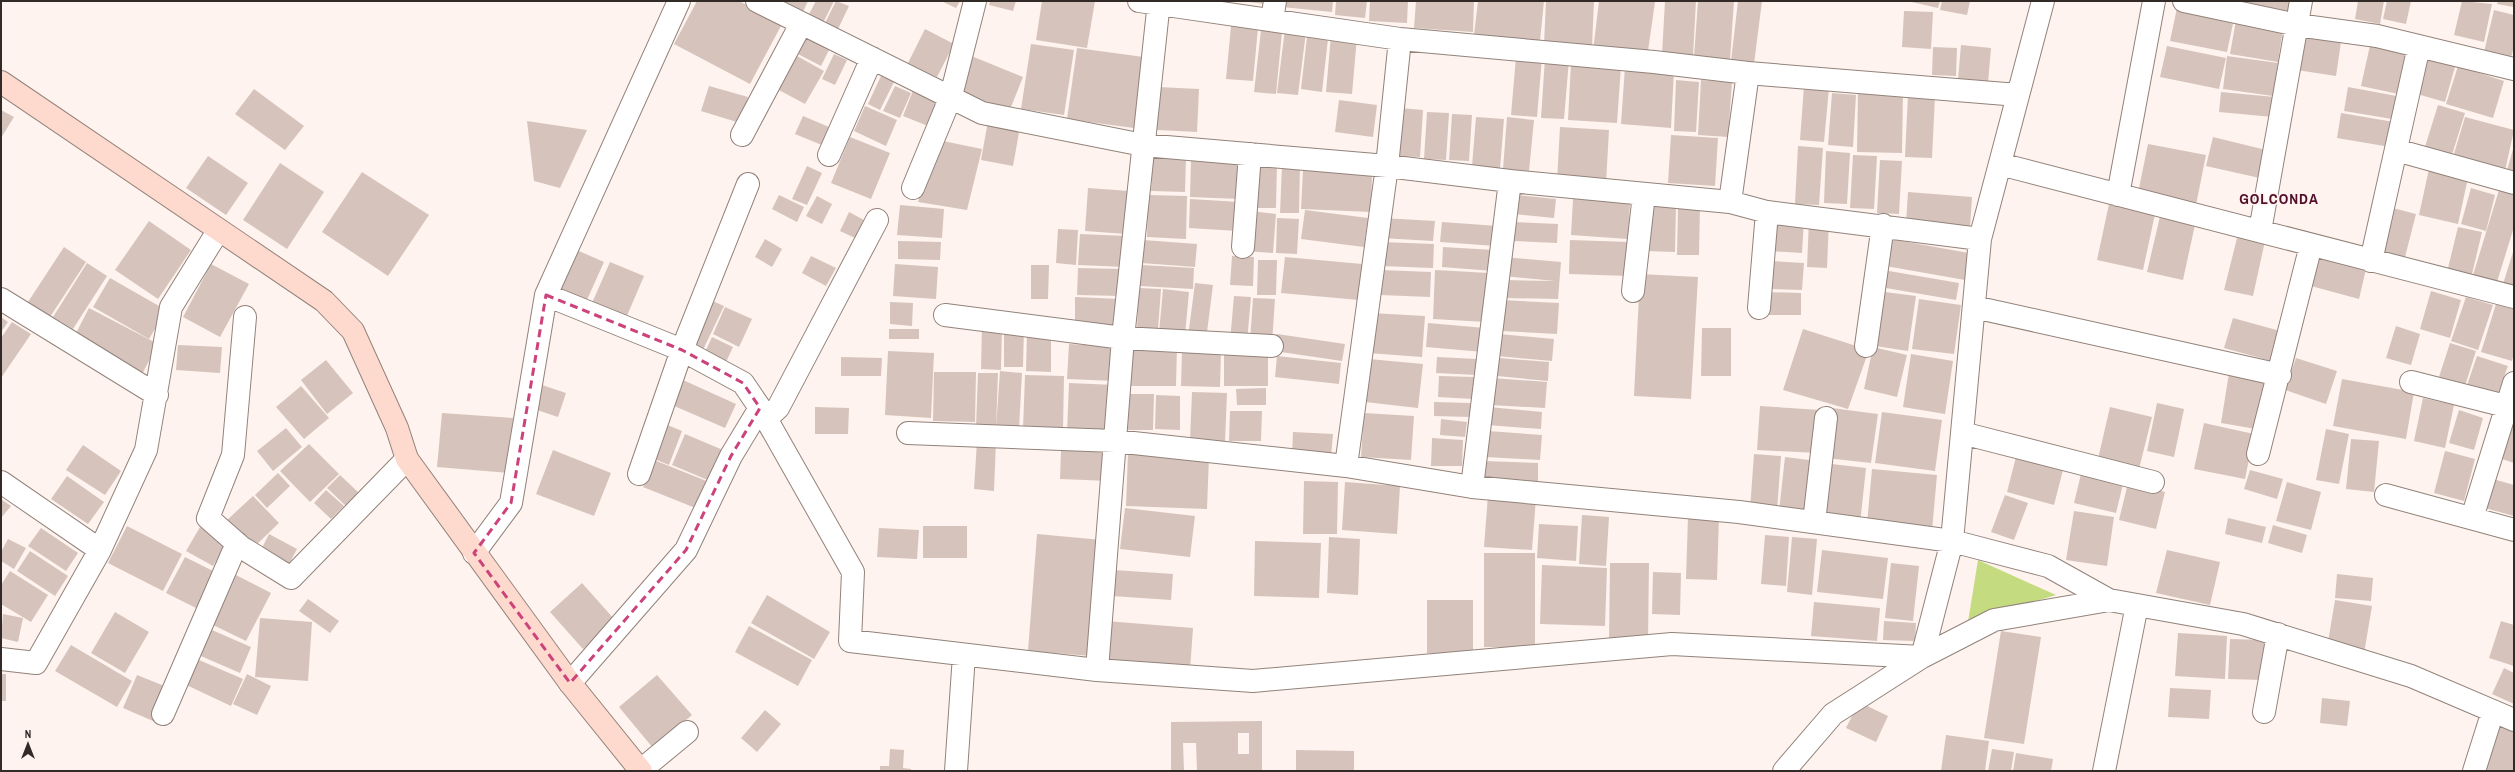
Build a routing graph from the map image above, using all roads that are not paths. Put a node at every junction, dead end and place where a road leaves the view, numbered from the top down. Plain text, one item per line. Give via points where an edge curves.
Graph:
1 (679, 1) edge
2 (757, 1) edge
3 (975, 1) edge
4 (2043, 1) edge
5 (2154, 1) edge
6 (2184, 1) edge
7 (2301, 1) edge
8 (1152, 2) edge
9 (1273, 10) edge
10 (801, 24) junction
11 (2297, 24) junction
12 (1400, 39) junction
13 (2419, 46) junction
14 (872, 58) junction
15 (2514, 69) edge
16 (1748, 73) junction
17 (1, 82) edge
18 (951, 96) junction
19 (2018, 96) junction
20 (742, 135) dead end
21 (1143, 145) junction
22 (2396, 150) junction
23 (1250, 154) junction
24 (829, 155) dead end
25 (2000, 164) junction
26 (1387, 166) junction
27 (1510, 181) junction
28 (2514, 183) edge
29 (748, 184) dead end
30 (913, 188) dead end
31 (1644, 194) junction
32 (2118, 195) junction
33 (1730, 202) junction
34 (1767, 212) junction
35 (877, 220) dead end
36 (1883, 225) junction
37 (218, 231) junction
38 (2260, 231) junction
39 (1980, 239) junction
40 (2311, 245) junction
41 (1243, 247) dead end
42 (2371, 261) junction
43 (1633, 291) dead end
44 (546, 296) junction
45 (2514, 297) edge
46 (1, 299) edge
47 (1974, 307) junction
48 (1759, 308) dead end
49 (945, 315) dead end
50 (245, 317) dead end
51 (1123, 338) junction
52 (1272, 346) dead end
53 (1866, 346) dead end
54 (682, 350) junction
55 (2280, 375) junction
56 (2411, 382) dead end
57 (2514, 383) edge
58 (157, 395) junction
59 (2511, 407) edge
60 (763, 414) junction
61 (1826, 418) dead end
62 (908, 433) dead end
63 (1962, 433) junction
64 (1115, 440) junction
65 (2258, 454) dead end
66 (407, 459) junction
67 (1346, 466) junction
68 (639, 474) dead end
69 (1, 482) edge
70 (2153, 482) dead end
71 (1472, 487) junction
72 (2386, 496) dead end
73 (2472, 518) junction
74 (1814, 522) junction
75 (2514, 530) edge
76 (1952, 541) junction
77 (237, 543) junction
78 (100, 550) junction
79 (474, 553) junction
80 (2109, 600) junction
81 (2137, 605) junction
82 (2278, 634) junction
83 (964, 655) junction
84 (1922, 657) junction
85 (1, 659) edge
86 (1097, 670) junction
87 (570, 683) junction
88 (2493, 711) junction
89 (2264, 712) dead end
90 (163, 714) dead end
91 (2514, 720) edge
92 (687, 732) dead end
93 (641, 771) edge
94 (956, 771) edge
95 (1784, 771) edge
96 (2104, 771) edge
97 (2474, 771) edge

1 - 44 street
2 - 10 street
3 - 18 street
4 - 19 street
5 - 32 street
6 - 11 street
7 - 11 street
8 - 9 street
8 - 21 street
9 - 12 street
10 - 14 street
10 - 20 street
11 - 13 street via 2377,36
11 - 38 street
12 - 16 street via 1646,61
12 - 26 street
13 - 15 street
13 - 22 street
14 - 18 street
14 - 24 street
16 - 19 street
16 - 33 street
17 - 37 street
18 - 21 street via 982,113
18 - 30 street
19 - 25 street
21 - 23 street
21 - 51 street
22 - 28 street
22 - 42 street
23 - 26 street
23 - 41 street
25 - 32 street
25 - 39 street
26 - 27 street
26 - 67 street
27 - 31 street
27 - 71 street
29 - 54 street
31 - 33 street
31 - 43 street
32 - 38 street
33 - 34 street
34 - 36 street
34 - 48 street
35 - 60 street via 778,408
36 - 39 street
36 - 53 street
37 - 58 street via 171,307
37 - 66 street via 324,301 353,331 397,428
38 - 40 street
39 - 47 street
40 - 42 street
40 - 55 street
42 - 45 street
44 - 54 street
44 - 79 street via 511,503
46 - 58 street
47 - 55 street
47 - 63 street
49 - 51 street
50 - 77 street via 233,455 208,518
51 - 52 street
51 - 64 street
54 - 60 street via 742,383
54 - 68 street
55 - 65 street
56 - 59 street
57 - 59 street
58 - 78 street via 146,450
59 - 73 street
60 - 83 street via 853,572 850,641
60 - 87 street via 731,456 686,550
61 - 74 street
62 - 64 street
63 - 70 street
63 - 76 street
64 - 67 street
64 - 86 street
66 - 77 street via 291,578
66 - 79 street
67 - 71 street
69 - 78 street
71 - 74 street
72 - 73 street
73 - 75 street
74 - 76 street
76 - 80 street via 2048,566
76 - 84 street
77 - 90 street
78 - 85 street via 36,663
79 - 87 street
80 - 81 street
80 - 84 street via 1994,620
81 - 82 street via 2243,624
81 - 96 street
82 - 88 street via 2411,676
82 - 89 street
83 - 86 street
83 - 94 street
84 - 86 street via 1672,644 1253,681
84 - 95 street via 1833,714
87 - 93 street
88 - 91 street
88 - 97 street
92 - 93 street

